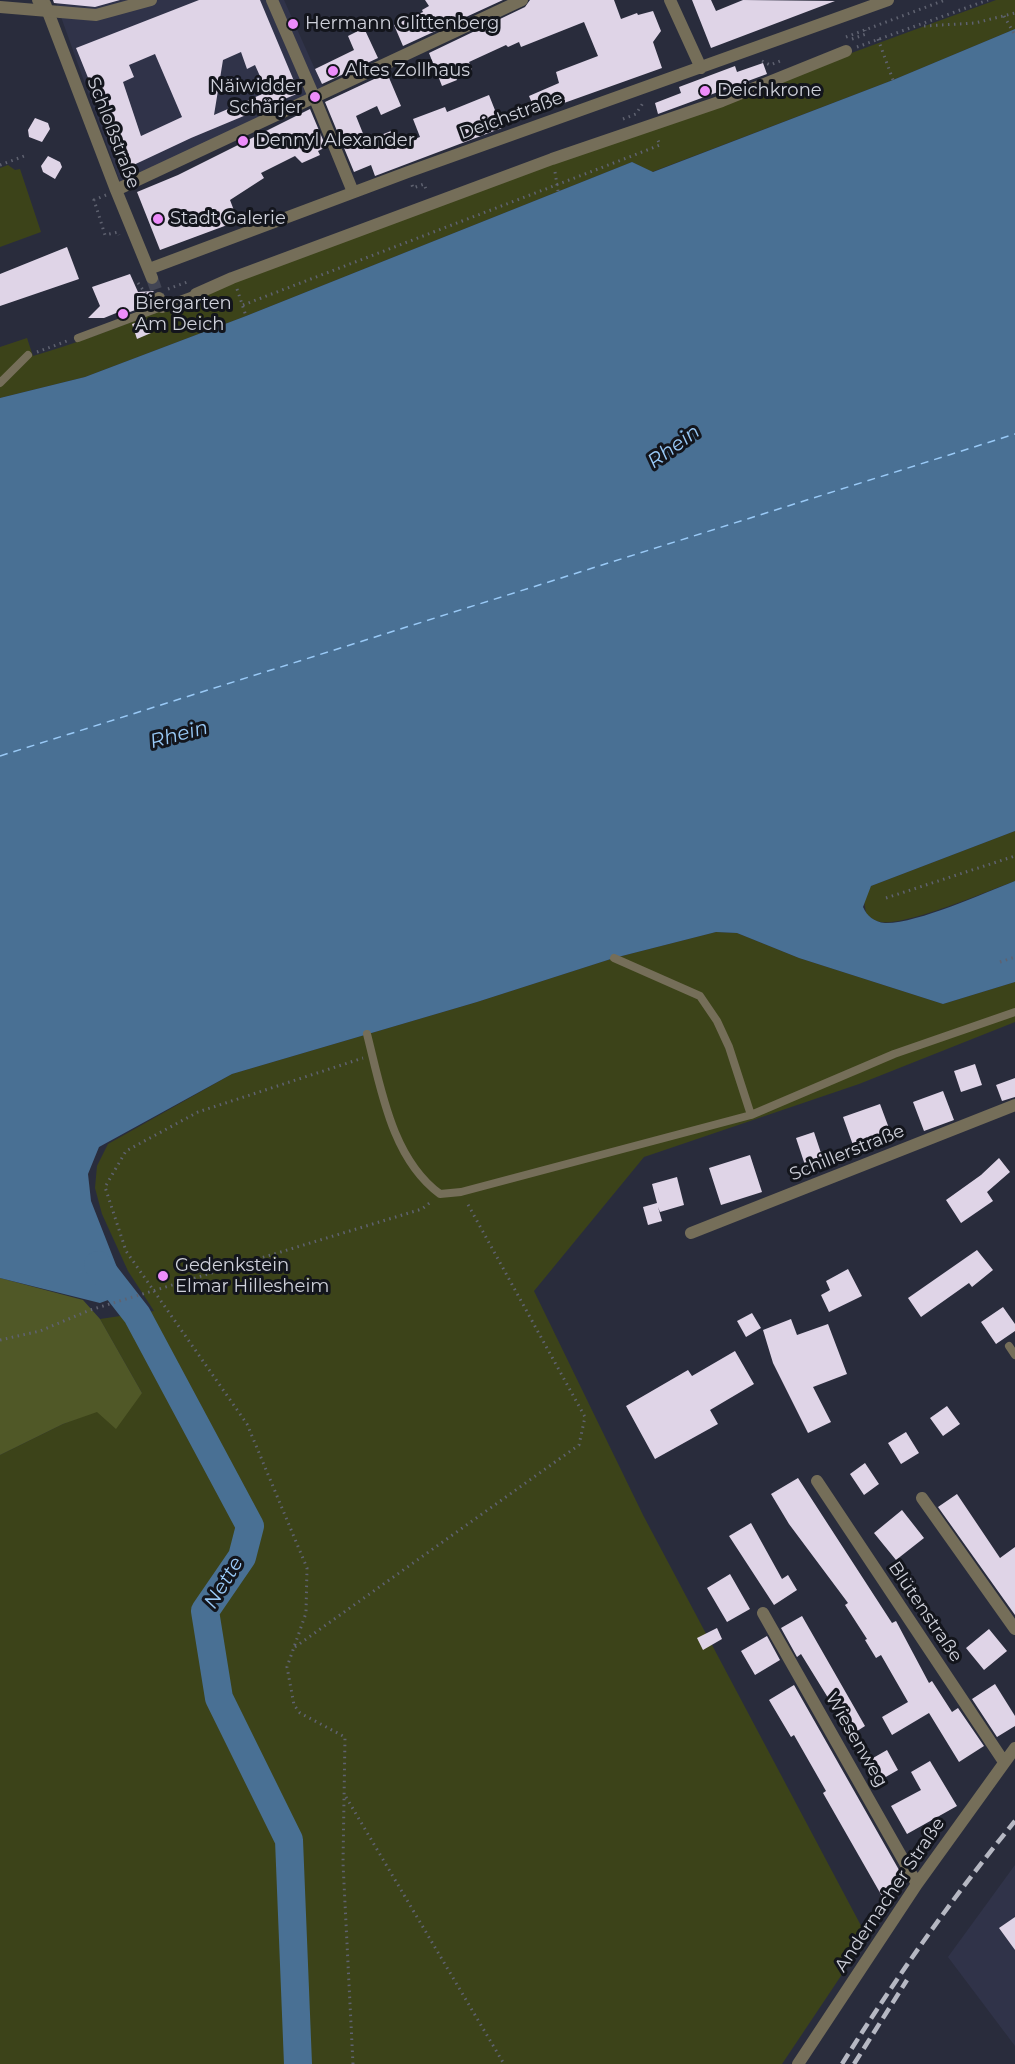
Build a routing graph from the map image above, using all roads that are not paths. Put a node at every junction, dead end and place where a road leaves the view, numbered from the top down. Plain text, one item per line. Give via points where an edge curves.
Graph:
1 (38, 0) edge
2 (44, 0) edge
3 (151, 0) edge
4 (272, 0) edge
5 (522, 0) edge
6 (670, 0) edge
7 (888, 0) edge
8 (0, 7) edge
9 (48, 12) junction
10 (846, 51) road end
11 (701, 68) junction
12 (315, 99) junction
13 (116, 190) junction
14 (353, 192) junction
15 (150, 274) joint
16 (196, 294) joint
17 (78, 338) dead end
18 (28, 355) dead end
19 (0, 383) edge
20 (614, 958) dead end
21 (1015, 1012) edge
22 (367, 1034) dead end
23 (1015, 1105) edge
24 (751, 1115) junction
25 (691, 1233) dead end
26 (1009, 1346) dead end
27 (1015, 1355) edge
28 (817, 1481) dead end
29 (922, 1498) dead end
30 (764, 1613) dead end
31 (1015, 1629) edge
32 (1015, 1748) edge
33 (1004, 1762) junction
34 (917, 1884) junction
35 (798, 2064) edge

1 - 9 street
2 - 9 street, Schloßstraße
3 - 9 street via 104,14
4 - 12 street
5 - 12 street
6 - 11 street
7 - 11 street, Deichstraße
8 - 9 street
9 - 13 street, Schloßstraße
10 - 16 street via 722,101 552,159
11 - 14 street, Deichstraße
12 - 13 street
12 - 14 street
13 - 15 street, Schloßstraße
14 - 15 street, Deichstraße
16 - 17 lane via 161,302
18 - 19 lane
20 - 24 lane via 700,996 729,1047
21 - 24 lane via 894,1054
22 - 24 lane via 399,1142 424,1182 440,1194 461,1192
23 - 25 street, Schillerstraße
26 - 27 lane
28 - 33 street, Blütenstraße
29 - 31 street
30 - 34 street, Wiesenweg
32 - 33 street, Andernacher Straße
33 - 34 street, Andernacher Straße
34 - 35 street, Andernacher Straße

